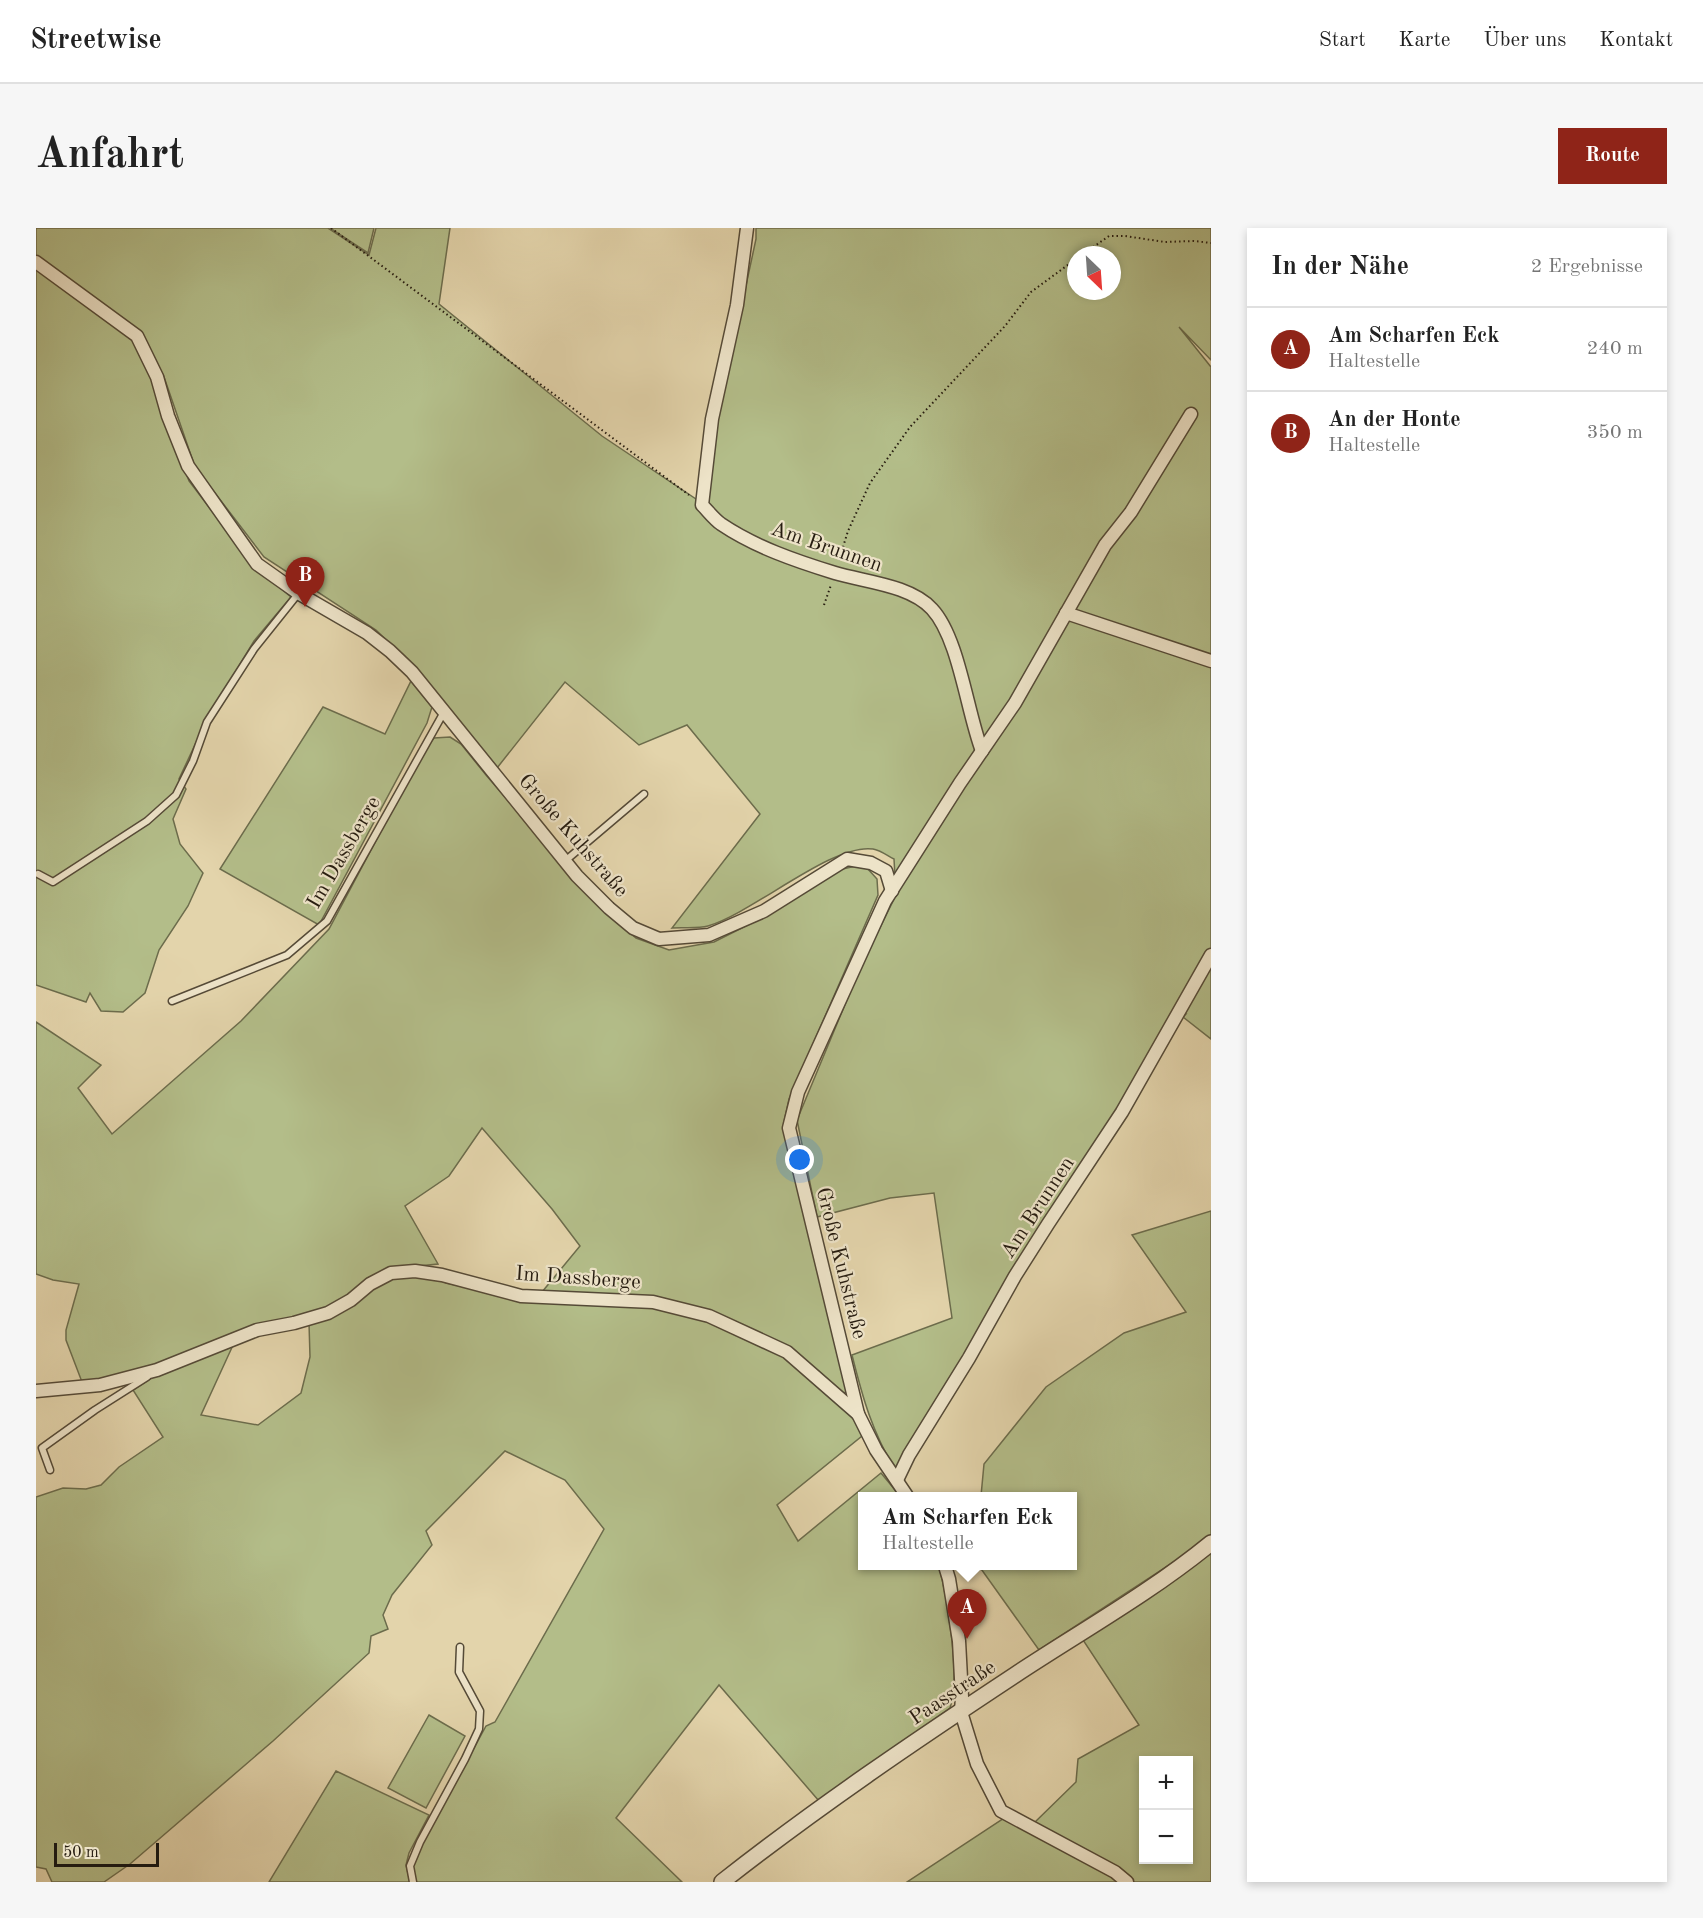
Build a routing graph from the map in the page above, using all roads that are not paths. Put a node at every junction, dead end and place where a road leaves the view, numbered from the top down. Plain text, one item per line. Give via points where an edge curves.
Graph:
1 (747, 228) edge
2 (36, 262) edge
3 (1191, 414) dead end
4 (298, 593) junction
5 (1066, 613) junction
6 (1211, 661) edge
7 (444, 712) junction
8 (982, 751) junction
9 (644, 794) dead end
10 (565, 861) junction
11 (38, 874) dead end
12 (892, 891) junction
13 (1211, 956) edge
14 (172, 1001) dead end
15 (158, 1370) junction
16 (36, 1391) edge
17 (858, 1414) junction
18 (50, 1470) dead end
19 (897, 1480) junction
20 (904, 1492) edge
21 (1211, 1543) edge
22 (946, 1570) edge
23 (460, 1647) dead end
24 (961, 1712) junction
25 (413, 1882) edge
26 (722, 1882) edge
27 (1127, 1882) edge

1 - 8 street, Am Brunnen via 737,304 712,419 702,505 721,524 776,553 913,594 933,609 946,631
2 - 4 street, Große Kuhstraße via 137,336 158,377 188,466 257,564
3 - 5 street via 1131,512 1105,544
4 - 7 street, Große Kuhstraße via 390,651
4 - 11 lane via 254,649 207,722 176,795 147,820 53,882
5 - 6 street
5 - 8 street via 1015,703
7 - 10 street, Große Kuhstraße
7 - 14 lane, Im Dassberge via 327,921 287,955
8 - 12 street
9 - 10 lane
10 - 12 street, Große Kuhstraße via 633,928 659,939 709,935 764,911 847,859 871,863 886,871
12 - 17 street, Große Kuhstraße via 798,1092 789,1128
13 - 19 street, Am Brunnen via 1122,1112 1020,1268
15 - 16 street, Im Dassberge via 100,1385
15 - 17 street, Im Dassberge via 257,1330 328,1313 370,1284 392,1274 416,1270 521,1296 653,1302 709,1316 787,1352
15 - 18 lane via 42,1448
17 - 19 street, Große Kuhstraße
19 - 20 street, Große Kuhstraße
21 - 24 street, Paasstraße
22 - 24 street via 960,1641
23 - 25 lane via 459,1672 480,1712 479,1729 420,1842 410,1866
24 - 26 street, Paasstraße via 814,1812
24 - 27 street via 977,1764 1001,1811

